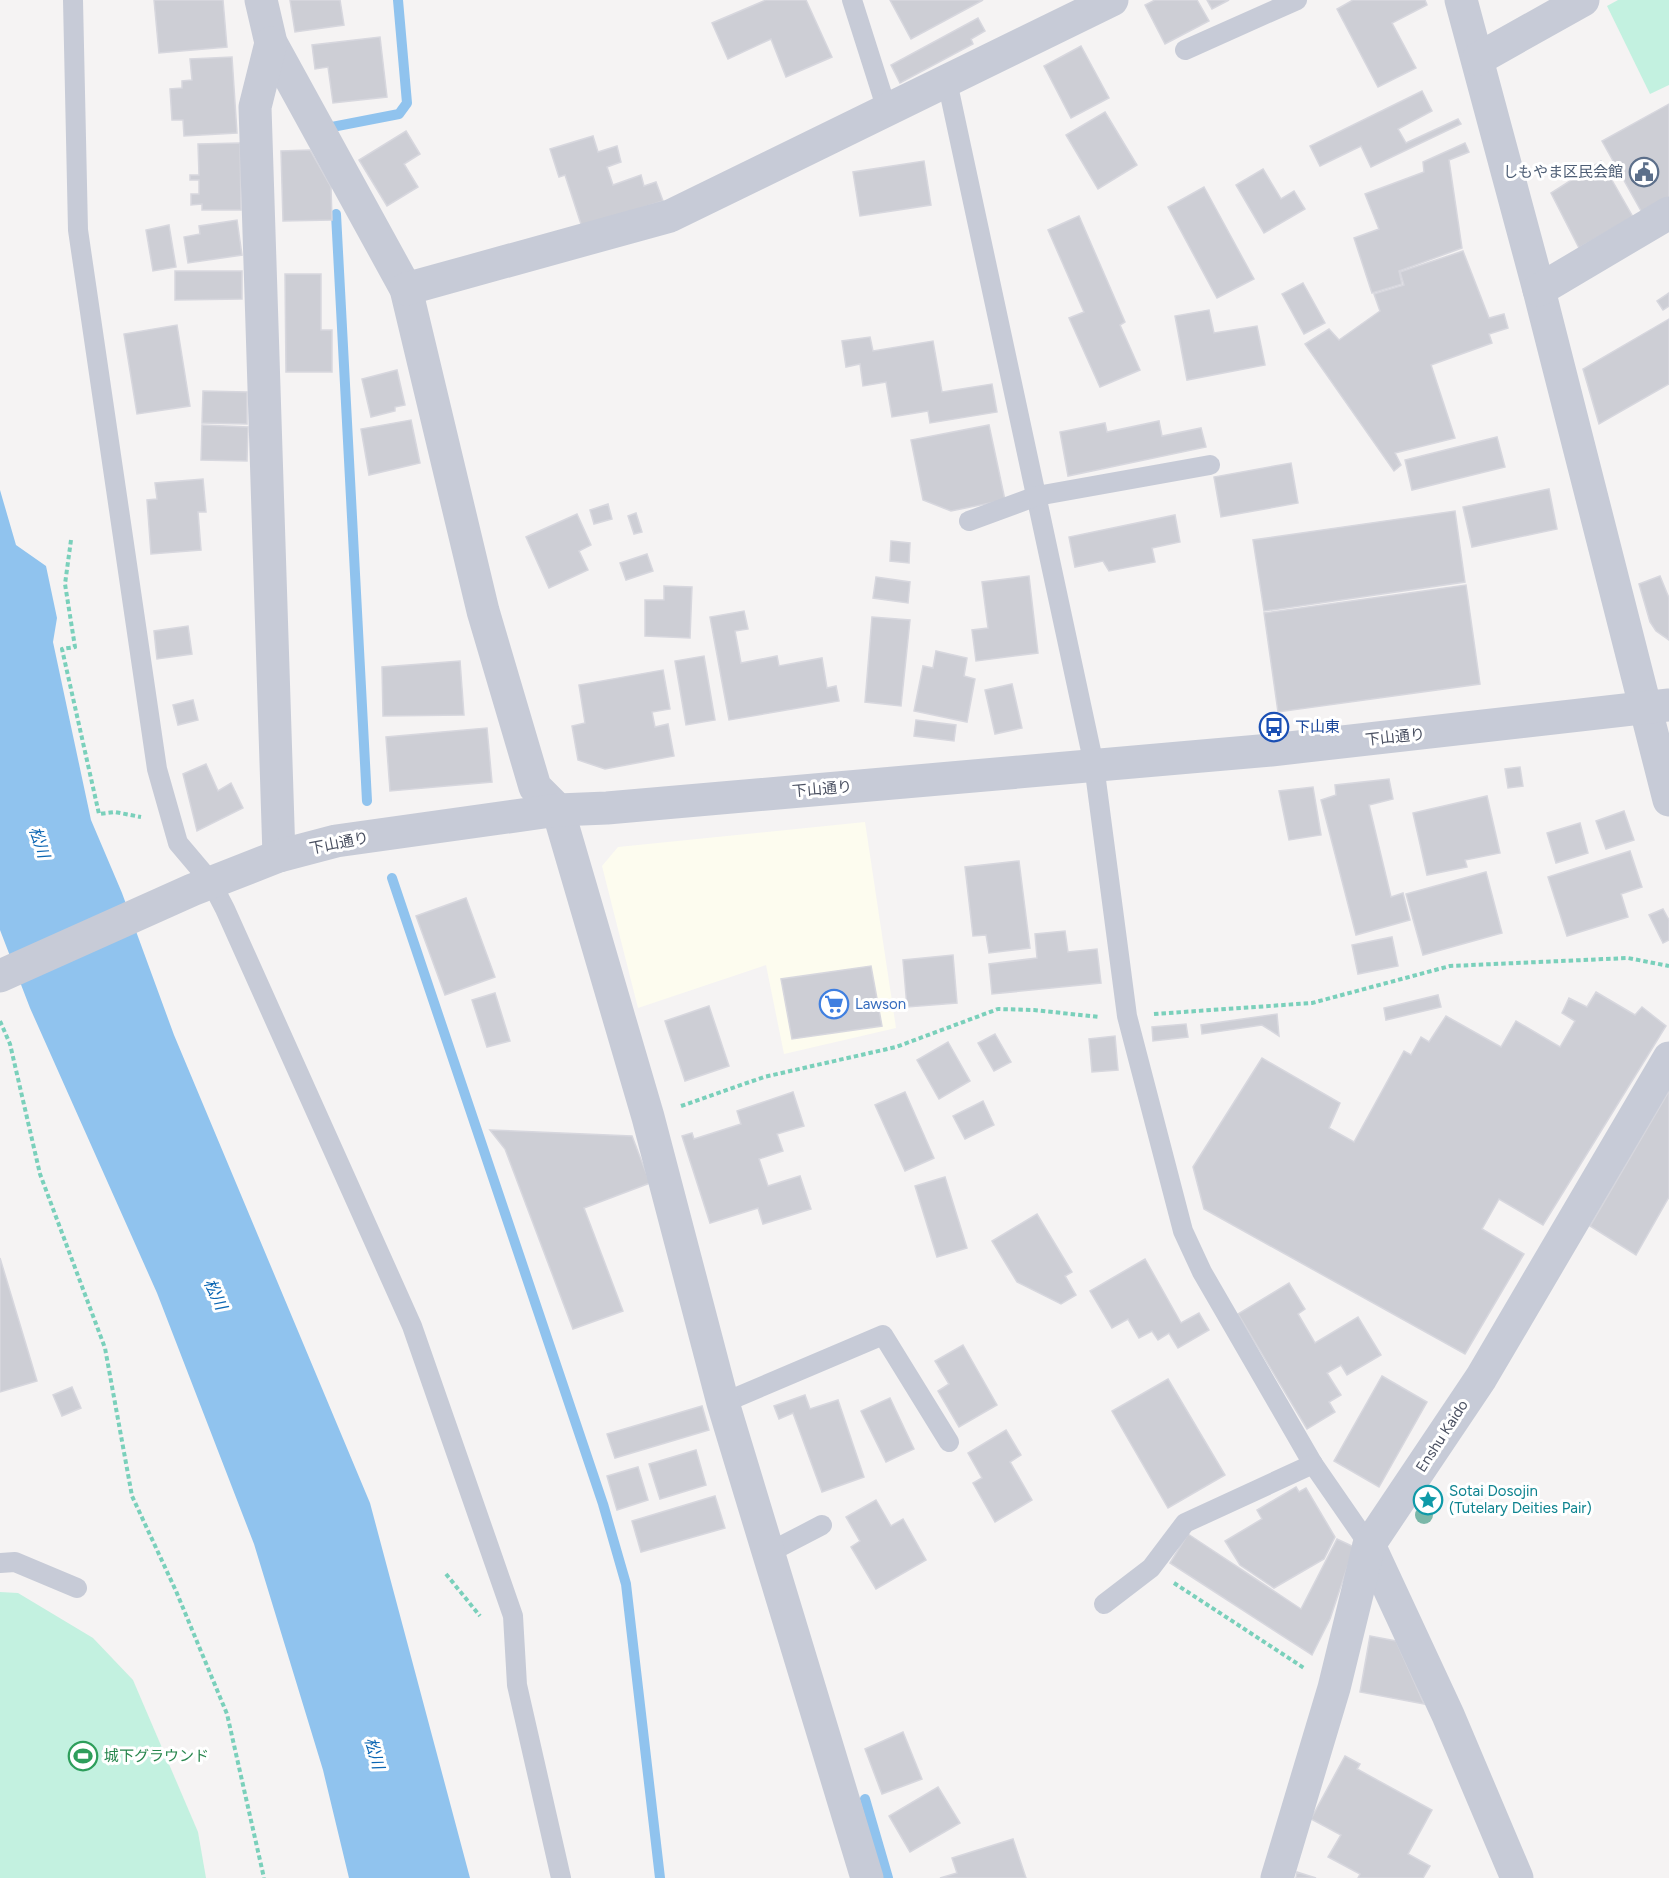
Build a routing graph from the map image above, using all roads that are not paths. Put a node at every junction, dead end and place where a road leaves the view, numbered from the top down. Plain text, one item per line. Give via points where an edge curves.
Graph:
1 (73, 0) edge
2 (261, 0) edge
3 (852, 0) edge
4 (1112, 0) edge
5 (1297, 0) edge
6 (1461, 0) edge
7 (1583, 0) edge
8 (271, 43) junction
9 (1185, 50) dead end
10 (1478, 59) junction
11 (947, 81) junction
12 (887, 110) junction
13 (1669, 213) edge
14 (406, 288) junction
15 (1539, 290) junction
16 (1210, 465) dead end
17 (1036, 496) junction
18 (969, 521) dead end
19 (1658, 708) edge
20 (1094, 765) junction
21 (1669, 800) edge
22 (558, 810) junction
23 (279, 856) junction
24 (201, 886) junction
25 (0, 976) edge
26 (1669, 1058) edge
27 (723, 1403) junction
28 (949, 1443) dead end
29 (1313, 1464) junction
30 (822, 1524) dead end
31 (1369, 1545) junction
32 (768, 1553) junction
33 (0, 1563) edge
34 (77, 1588) dead end
35 (1104, 1604) dead end
36 (561, 1878) edge
37 (867, 1878) edge
38 (1277, 1878) edge
39 (1517, 1878) edge

1 - 24 lane via 78,230 157,769 178,843
2 - 8 street
3 - 12 lane
4 - 11 street
5 - 9 lane
6 - 10 street
7 - 10 street
8 - 14 street
8 - 23 street via 255,107
10 - 15 street
11 - 12 street
11 - 17 lane
12 - 14 street via 670,216
13 - 15 street
14 - 22 street via 483,611 535,787
15 - 19 street
16 - 17 lane
17 - 18 lane
17 - 20 lane
19 - 20 street, 下山通り
19 - 21 street
20 - 22 street, 下山通り
20 - 29 lane via 1127,1016 1183,1231 1202,1272
22 - 23 street, 下山通り via 336,841
22 - 27 street via 648,1117
23 - 24 street, 下山通り
24 - 25 street, 下山通り
24 - 36 lane via 412,1326 513,1616 517,1685
26 - 31 street, Enshu Kaido via 1481,1378
27 - 28 lane via 884,1335
27 - 32 street
29 - 31 lane
29 - 35 lane via 1185,1523 1151,1568
30 - 32 lane
31 - 38 street, Enshu Kaido via 1334,1688
31 - 39 street via 1448,1715
32 - 37 street
33 - 34 lane via 15,1562

